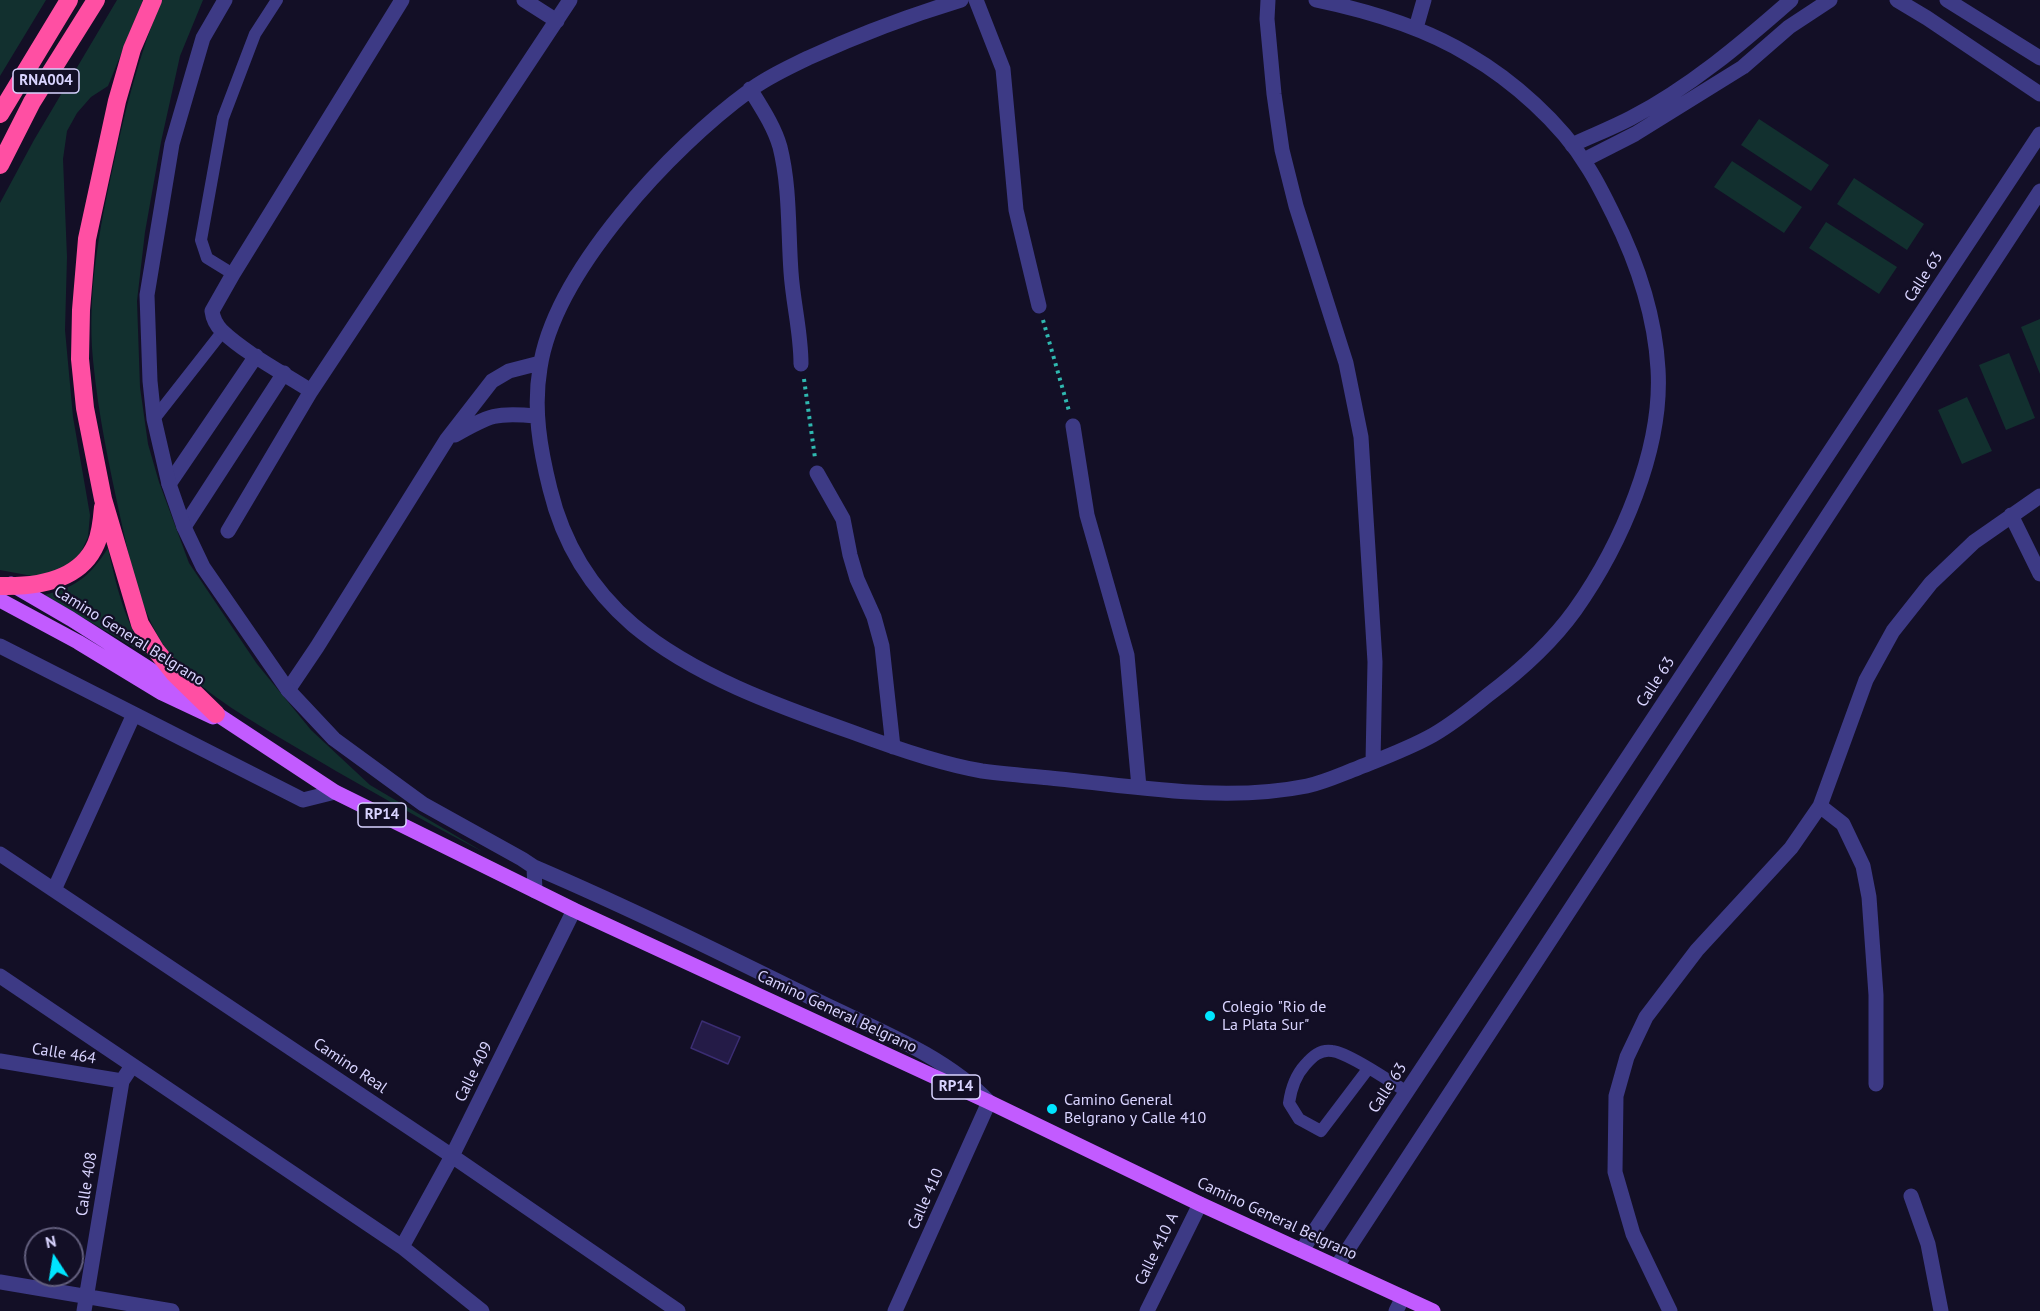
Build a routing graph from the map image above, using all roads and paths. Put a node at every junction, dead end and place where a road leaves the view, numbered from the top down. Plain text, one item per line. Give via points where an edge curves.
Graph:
1 (69, 0) edge
2 (96, 0) edge
3 (153, 0) edge
4 (225, 0) edge
5 (277, 0) edge
6 (524, 0) edge
7 (570, 0) edge
8 (961, 0) edge
9 (976, 0) edge
10 (1268, 0) edge
11 (1316, 0) edge
12 (1424, 0) edge
13 (1791, 0) edge
14 (1830, 0) edge
15 (1897, 0) edge
16 (1947, 0) edge
17 (398, 1) edge
18 (557, 21) junction
19 (1416, 28) junction
20 (2040, 58) edge
21 (750, 89) junction
22 (2040, 94) edge
23 (0, 114) edge
24 (2040, 134) edge
25 (1572, 145) junction
26 (1584, 160) junction
27 (0, 165) edge
28 (2040, 191) edge
29 (233, 274) junction
30 (1039, 306) joint
31 (223, 331) junction
32 (256, 356) junction
33 (540, 363) junction
34 (801, 364) joint
35 (284, 373) junction
36 (311, 391) junction
37 (536, 416) junction
38 (154, 419) junction
39 (1073, 426) joint
40 (447, 439) junction
41 (817, 473) joint
42 (169, 484) junction
43 (2040, 496) edge
44 (104, 500) junction
45 (2012, 515) junction
46 (184, 527) junction
47 (228, 531) dead end
48 (2040, 574) edge
49 (5, 584) edge
50 (0, 600) edge
51 (0, 646) edge
52 (288, 690) junction
53 (134, 714) junction
54 (216, 714) junction
55 (236, 727) junction
56 (893, 747) junction
57 (1373, 762) junction
58 (1139, 787) junction
59 (335, 792) junction
60 (1820, 806) junction
61 (0, 854) edge
62 (534, 867) junction
63 (54, 890) junction
64 (535, 891) junction
65 (574, 910) junction
66 (0, 976) edge
67 (0, 1061) edge
68 (132, 1066) junction
69 (1368, 1069) junction
70 (122, 1081) junction
71 (1876, 1084) dead end
72 (1407, 1092) junction
73 (989, 1102) junction
74 (452, 1156) junction
75 (1911, 1196) dead end
76 (1200, 1204) junction
77 (402, 1247) junction
78 (1302, 1250) junction
79 (1337, 1266) junction
80 (0, 1282) edge
81 (85, 1304) edge
82 (1400, 1304) edge
83 (172, 1311) edge
84 (482, 1311) edge
85 (678, 1311) edge
86 (895, 1311) edge
87 (1147, 1311) edge
88 (1433, 1311) edge
89 (1670, 1311) edge
90 (1941, 1311) edge

1 - 23 highway, RNA004
2 - 27 highway, RNA004 via 32,102
3 - 44 highway via 132,49 117,101 86,251 80,359 85,408
4 - 38 street via 204,38 172,144 147,295
5 - 29 lane via 255,34 223,118 201,240 207,258
6 - 18 street
7 - 18 street
8 - 21 street via 840,43
9 - 30 street via 1004,69 1016,210
10 - 57 street via 1282,150 1346,363 1361,437 1375,662
11 - 19 street
12 - 19 street
13 - 25 street via 1729,54 1686,84 1631,118
14 - 26 street via 1789,27 1743,67 1635,134
15 - 22 street
16 - 20 street
17 - 29 street
18 - 36 street
19 - 25 street via 1468,54 1504,78
21 - 33 street via 642,187 572,287 554,322
21 - 34 street via 780,146
24 - 72 street, Calle 63
25 - 26 street
26 - 57 street via 1621,230 1652,321 1659,372 1650,455 1616,538 1573,614 1520,670 1479,703 1433,735
28 - 79 street
29 - 31 street via 213,310 213,317
30 - 39 path
31 - 32 street
31 - 38 lane
32 - 35 street
32 - 42 street
33 - 37 street
33 - 40 street via 509,371 492,381
34 - 41 path
35 - 36 street
35 - 46 street
36 - 47 street
37 - 40 street via 507,413 484,418
37 - 56 street via 553,504 569,546 608,603 677,657 765,701
38 - 42 street
39 - 58 street via 1087,515 1127,655
40 - 52 street
41 - 56 street via 843,519 857,579 874,617 882,646
42 - 46 street
43 - 45 street
44 - 49 highway via 96,544 74,571 39,585
44 - 54 highway via 140,624 174,674
45 - 48 street
45 - 60 street via 1974,542 1931,583 1893,631 1866,680
46 - 52 street via 203,567
49 - 54 main road, Camino General Belgrano / RP14 via 172,682
50 - 55 main road, Camino General Belgrano / RP14 via 162,693
51 - 53 street
52 - 62 street via 334,739 423,804
53 - 59 street via 303,800
53 - 63 street
54 - 55 main road, Camino General Belgrano / RP14
55 - 59 main road, Camino General Belgrano / RP14
56 - 58 street via 978,771
57 - 58 street via 1314,785 1274,790 1228,794
59 - 64 main road, Camino General Belgrano / RP14
60 - 71 street via 1843,824 1863,867 1876,995
60 - 89 street via 1791,848 1697,950 1646,1017 1627,1057 1616,1096 1615,1172 1633,1234
61 - 63 street, Camino Real
62 - 64 street
62 - 73 street via 905,1044 973,1084
63 - 74 street, Camino Real
64 - 65 main road, Camino General Belgrano / RP14
65 - 73 main road, Camino General Belgrano / RP14
65 - 74 street, Calle 409
66 - 68 street
67 - 70 street, Calle 464
68 - 70 street, Calle 408
68 - 77 street
69 - 69 lane via 1332,1051 1316,1053 1298,1072 1289,1104 1299,1119 1321,1131
69 - 72 lane
70 - 81 street, Calle 408
72 - 78 street, Calle 63
73 - 76 main road, Camino General Belgrano / RP14
73 - 86 street, Calle 410
74 - 77 street, Calle 409
74 - 85 street, Camino Real
75 - 90 street via 1928,1244
76 - 78 main road, Camino General Belgrano / RP14
76 - 87 street, Calle 410 A
77 - 84 street
78 - 79 main road, Camino General Belgrano / RP14
79 - 82 main road, Camino General Belgrano / RP14
80 - 81 street
81 - 83 street
82 - 88 main road, Camino General Belgrano / RP14

